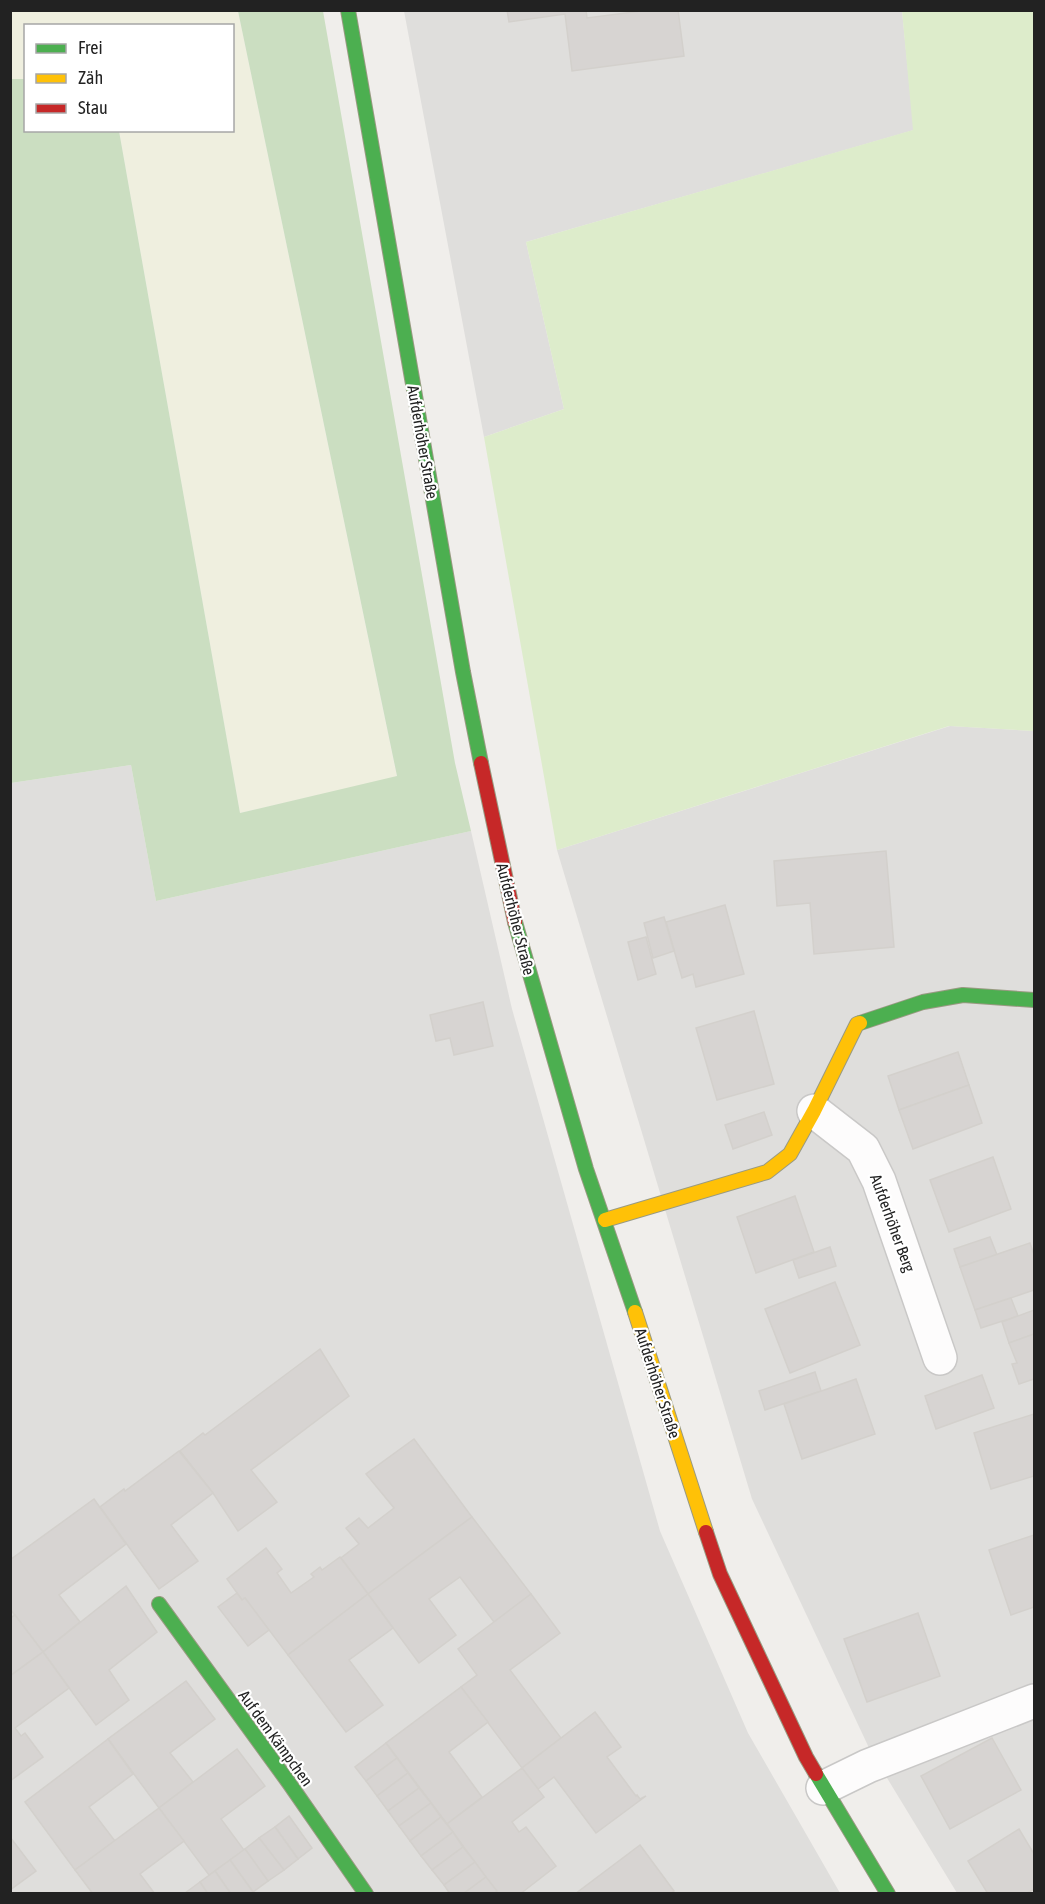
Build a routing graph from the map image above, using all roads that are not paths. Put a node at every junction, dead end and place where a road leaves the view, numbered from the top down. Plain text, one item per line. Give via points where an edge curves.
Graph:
1 (348, 10) edge
2 (1035, 1000) edge
3 (814, 1111) junction
4 (605, 1220) junction
5 (940, 1358) dead end
6 (159, 1604) dead end
7 (1035, 1701) edge
8 (823, 1788) junction
9 (365, 1893) edge
10 (888, 1893) edge

1 - 4 main road, Aufderhöher Straße via 463,672 511,909 586,1169
2 - 3 main road via 963,994 923,1002 857,1024
3 - 4 main road via 790,1154 767,1172
3 - 5 street, Aufderhöher Berg via 863,1149 879,1181
4 - 8 main road, Aufderhöher Straße via 720,1574
6 - 9 main road, Auf dem Kämpchen
7 - 8 street via 868,1766
8 - 10 main road, Aufderhöher Straße

